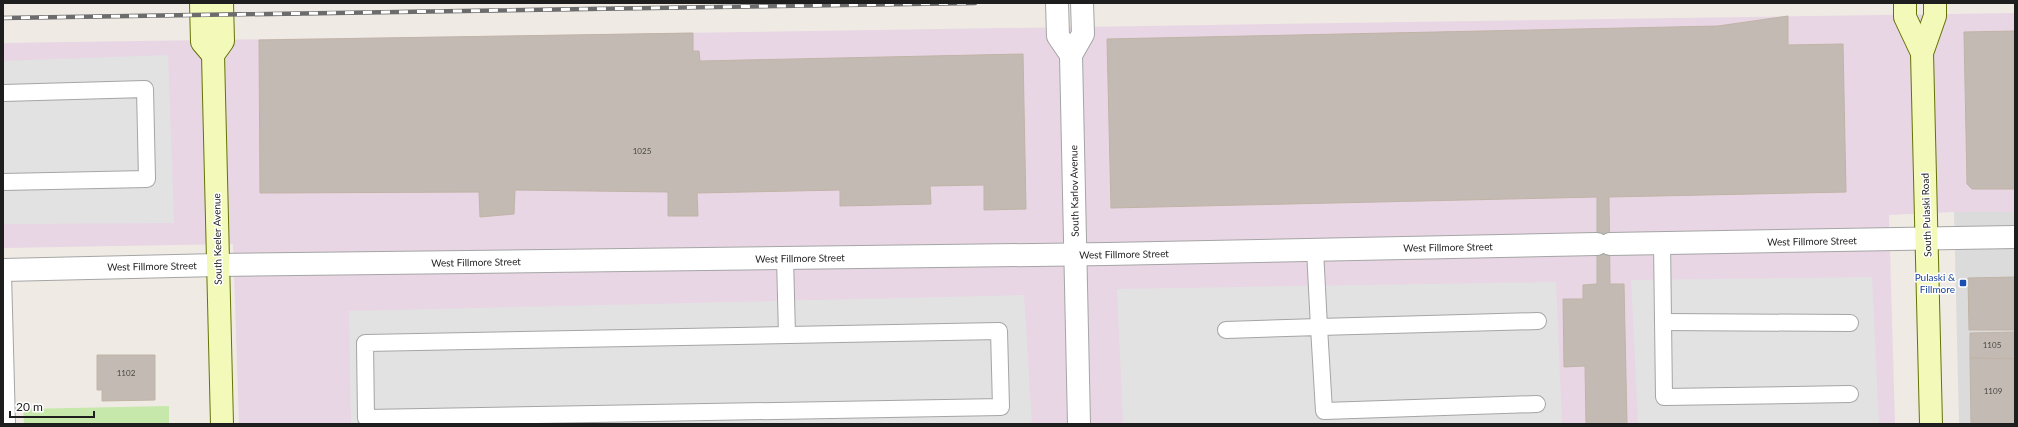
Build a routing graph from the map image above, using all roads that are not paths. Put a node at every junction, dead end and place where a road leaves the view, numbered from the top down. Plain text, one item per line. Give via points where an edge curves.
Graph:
1 (201, 3) edge
2 (222, 3) edge
3 (1057, 3) edge
4 (1082, 3) edge
5 (1905, 3) edge
6 (1935, 3) edge
7 (1922, 53) junction
8 (213, 55) junction
9 (1071, 55) junction
10 (3, 93) edge
11 (3, 182) edge
12 (2015, 237) edge
13 (1926, 239) junction
14 (1662, 244) junction
15 (1315, 250) junction
16 (1075, 255) junction
17 (785, 258) junction
18 (218, 265) junction
19 (3, 270) edge
20 (3, 274) edge
21 (1538, 321) dead end
22 (1663, 322) junction
23 (1850, 323) dead end
24 (1319, 327) junction
25 (1226, 330) dead end
26 (787, 335) junction
27 (1850, 394) dead end
28 (1537, 404) dead end
29 (7, 424) edge
30 (222, 424) edge
31 (1079, 424) edge
32 (1931, 424) edge

1 - 8 street via 202,42
2 - 8 street via 223,41
3 - 9 street via 1058,36
4 - 9 street via 1083,34
5 - 7 street, South Pulaski Road via 1906,17
6 - 7 street, South Pulaski Road via 1935,16
7 - 13 street, South Pulaski Road
8 - 18 street, South Keeler Avenue
9 - 16 street, South Karlov Avenue
10 - 11 lane via 145,89 147,179
12 - 13 street, West Fillmore Street
13 - 14 street, West Fillmore Street
13 - 32 street, South Pulaski Road
14 - 15 street, West Fillmore Street
14 - 22 lane
15 - 16 street, West Fillmore Street
15 - 24 lane
16 - 17 street, West Fillmore Street
16 - 31 street, South Karlov Avenue
17 - 18 street, West Fillmore Street
17 - 26 lane
18 - 19 street, West Fillmore Street
18 - 30 street, South Keeler Avenue
20 - 29 lane
21 - 24 lane
22 - 23 lane
22 - 27 lane via 1664,397
24 - 25 lane
24 - 28 lane via 1324,411
26 - 26 lane via 999,331 1001,407 366,418 365,343

